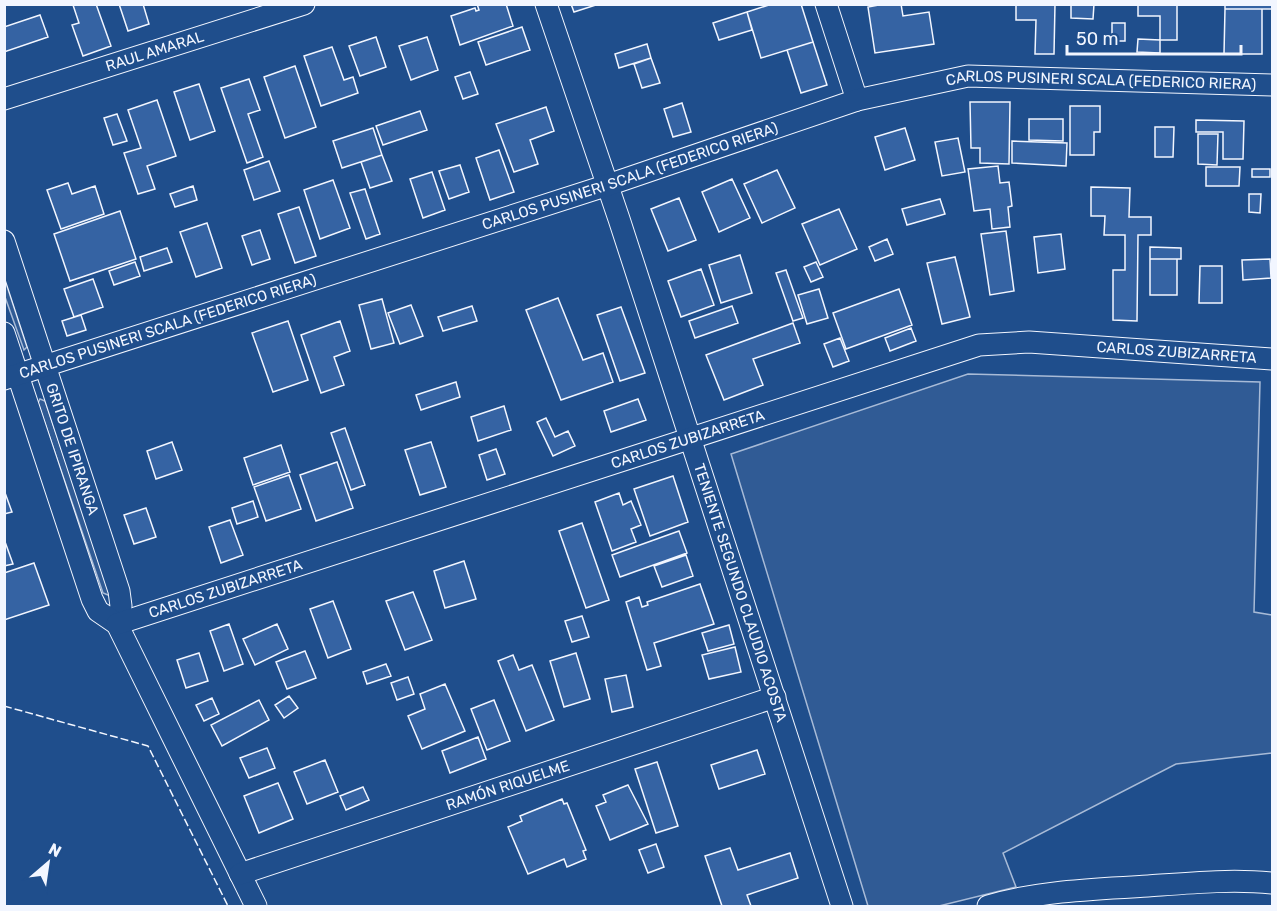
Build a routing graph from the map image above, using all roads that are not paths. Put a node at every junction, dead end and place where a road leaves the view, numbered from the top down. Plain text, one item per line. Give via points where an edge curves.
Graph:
1 (304, 4) edge
2 (546, 4) edge
3 (826, 4) edge
4 (1272, 85) edge
5 (4, 99) edge
6 (857, 100) junction
7 (608, 185) junction
8 (4, 241) edge
9 (4, 333) edge
10 (1272, 359) edge
11 (45, 366) junction
12 (11, 376) edge
13 (690, 438) junction
14 (117, 624) junction
15 (775, 697) junction
16 (240, 874) junction
17 (1272, 883) edge
18 (1021, 902) edge
19 (256, 906) edge
20 (842, 906) edge
21 (988, 906) edge

1 - 5 street, RAUL AMARAL
2 - 7 street, TENIENTE SEGUNDO CLAUDIO ACOSTA
3 - 6 street
4 - 6 street, CARLOS PUSINERI SCALA (FEDERICO RIERA) via 969,76
6 - 7 street, CARLOS PUSINERI SCALA (FEDERICO RIERA)
7 - 11 street, CARLOS PUSINERI SCALA (FEDERICO RIERA)
7 - 13 street, TENIENTE SEGUNDO CLAUDIO ACOSTA
8 - 11 street, GRITO DE IPIRANGA
9 - 12 street, GRITO DE IPIRANGA
10 - 13 street, CARLOS ZUBIZARRETA via 1029,342 979,345
11 - 12 street, CARLOS PUSINERI SCALA (FEDERICO RIERA)
11 - 14 street, GRITO DE IPIRANGA via 119,591
12 - 14 street, GRITO DE IPIRANGA via 92,599 98,611
13 - 14 street, CARLOS ZUBIZARRETA
13 - 15 street, TENIENTE SEGUNDO CLAUDIO ACOSTA
14 - 16 street, GRITO DE IPIRANGA
15 - 16 street, RAMÓN RIQUELME
15 - 20 street, TENIENTE SEGUNDO CLAUDIO ACOSTA
16 - 19 street, GRITO DE IPIRANGA
17 - 18 street via 1177,884
18 - 21 street

